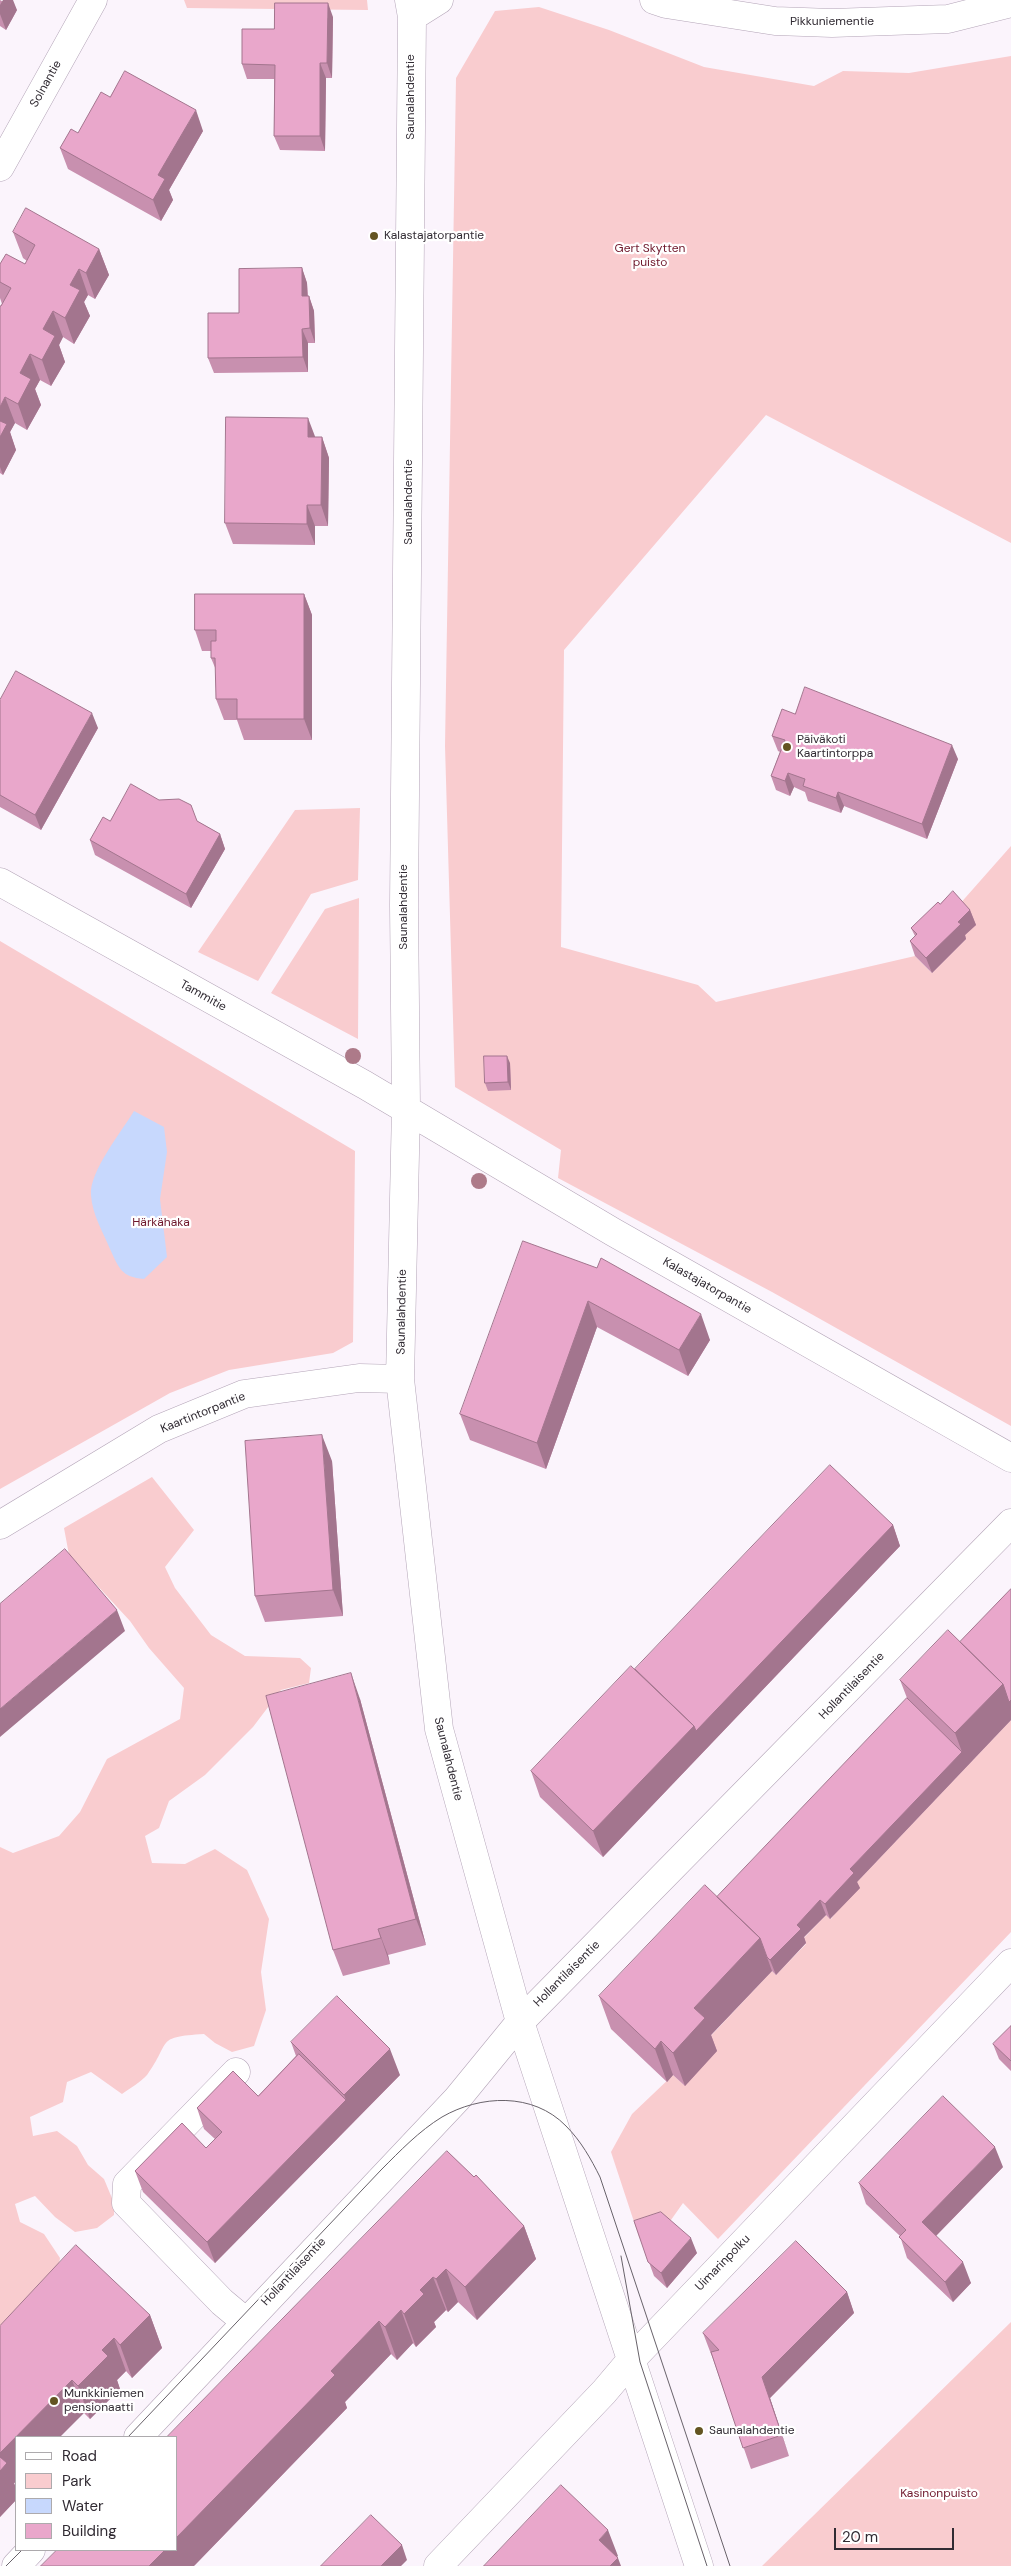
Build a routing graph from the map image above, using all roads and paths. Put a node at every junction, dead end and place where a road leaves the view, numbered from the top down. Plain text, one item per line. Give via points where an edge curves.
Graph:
1 (92, 0) edge
2 (439, 0) edge
3 (654, 0) edge
4 (1011, 3) edge
5 (411, 8) edge
6 (0, 167) edge
7 (0, 882) edge
8 (406, 1108) junction
9 (400, 1379) junction
10 (1011, 1458) edge
11 (1011, 1523) edge
12 (0, 1525) edge
13 (1011, 1963) edge
14 (520, 2022) junction
15 (236, 2072) edge
16 (246, 2322) junction
17 (631, 2360) junction
18 (139, 2436) edge
19 (30, 2551) edge
20 (16, 2566) edge
21 (438, 2566) edge
22 (699, 2566) edge

1 - 6 street, Solnantie
2 - 5 street, Saunalahdentie
3 - 4 street, Pikkuniementie via 775,22 832,23 948,19
5 - 8 street, Saunalahdentie via 404,905
7 - 8 street, Tammitie
8 - 9 street, Saunalahdentie
8 - 10 street, Kalastajatorpantie via 622,1237
9 - 12 street, Kaartintorpantie via 359,1378 244,1394 159,1429
9 - 14 street, Saunalahdentie via 438,1729
11 - 14 street, Hollantilaisentie
13 - 17 street, Uimarinpolku
14 - 16 street, Hollantilaisentie via 457,2099
14 - 17 street, Saunalahdentie
15 - 16 street via 127,2184 124,2194 126,2203 222,2302
16 - 18 street, Hollantilaisentie
17 - 21 street, Uimarinpolku
17 - 22 street, Saunalahdentie
19 - 20 street

